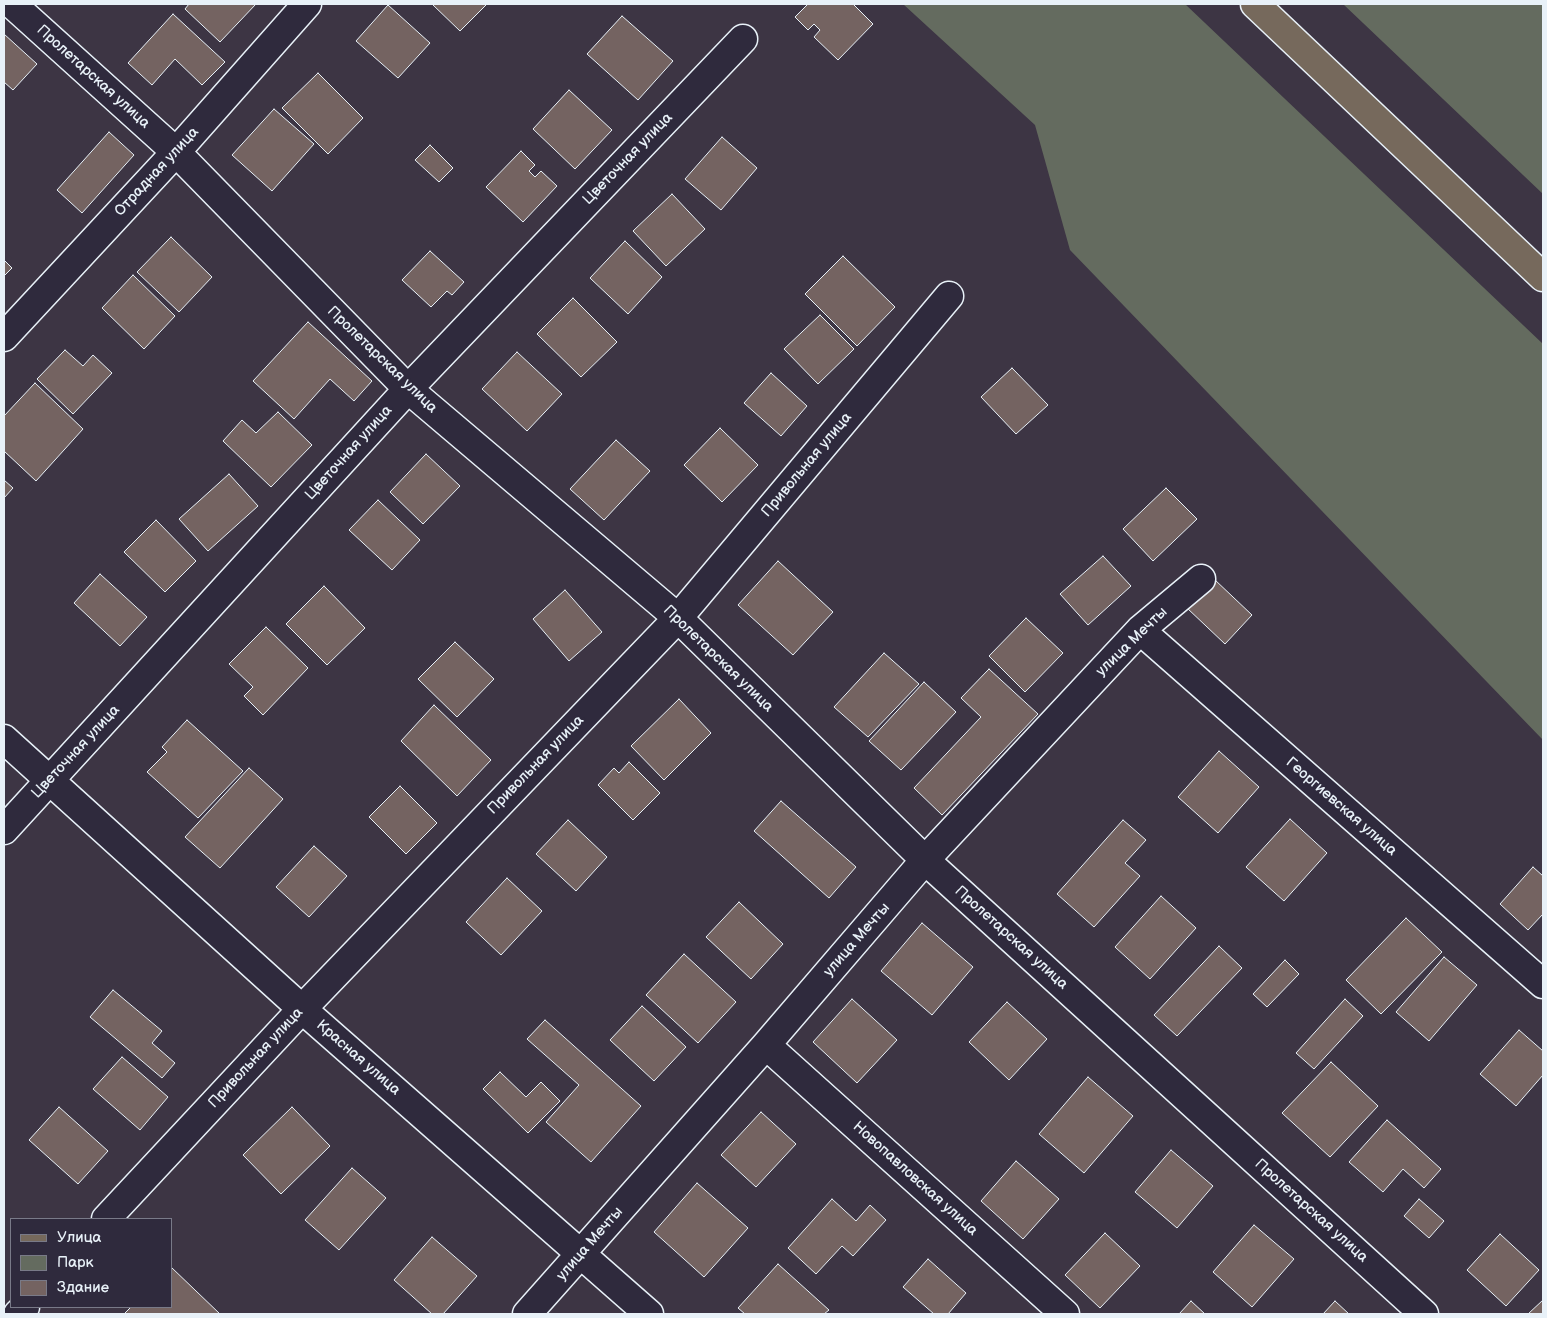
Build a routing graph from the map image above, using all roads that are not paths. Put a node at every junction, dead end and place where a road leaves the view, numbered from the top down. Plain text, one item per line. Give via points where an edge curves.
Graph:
1 (12, 4) edge
2 (307, 4) edge
3 (1255, 4) edge
4 (743, 38) dead end
5 (176, 152) junction
6 (1543, 277) edge
7 (949, 296) dead end
8 (4, 337) edge
9 (408, 389) junction
10 (1201, 579) dead end
11 (678, 618) junction
12 (1140, 630) junction
13 (4, 740) edge
14 (50, 782) junction
15 (4, 830) edge
16 (925, 860) junction
17 (1543, 984) edge
18 (302, 1009) junction
19 (766, 1045) junction
20 (107, 1218) edge
21 (581, 1254) junction
22 (527, 1314) edge
23 (648, 1314) edge
24 (1065, 1314) edge
25 (1424, 1314) edge

1 - 5 street, Пролетарская улица
2 - 5 street, Отрадная улица
3 - 6 main road
4 - 9 street, Цветочная улица
5 - 8 street, Отрадная улица
5 - 9 street, Пролетарская улица
7 - 11 street, Привольная улица
9 - 11 street, Пролетарская улица
9 - 14 street, Цветочная улица
10 - 12 street, улица Мечты
11 - 16 street, Пролетарская улица
11 - 18 street, Привольная улица
12 - 16 street, улица Мечты
12 - 17 street, Георгиевская улица
13 - 14 street, Красная улица
14 - 15 street, Цветочная улица
14 - 18 street, Красная улица
16 - 19 street, улица Мечты
16 - 25 street, Пролетарская улица
18 - 20 street, Привольная улица
18 - 21 street, Красная улица
19 - 21 street, улица Мечты
19 - 24 street, Новопавловская улица
21 - 22 street, улица Мечты
21 - 23 street, Красная улица

